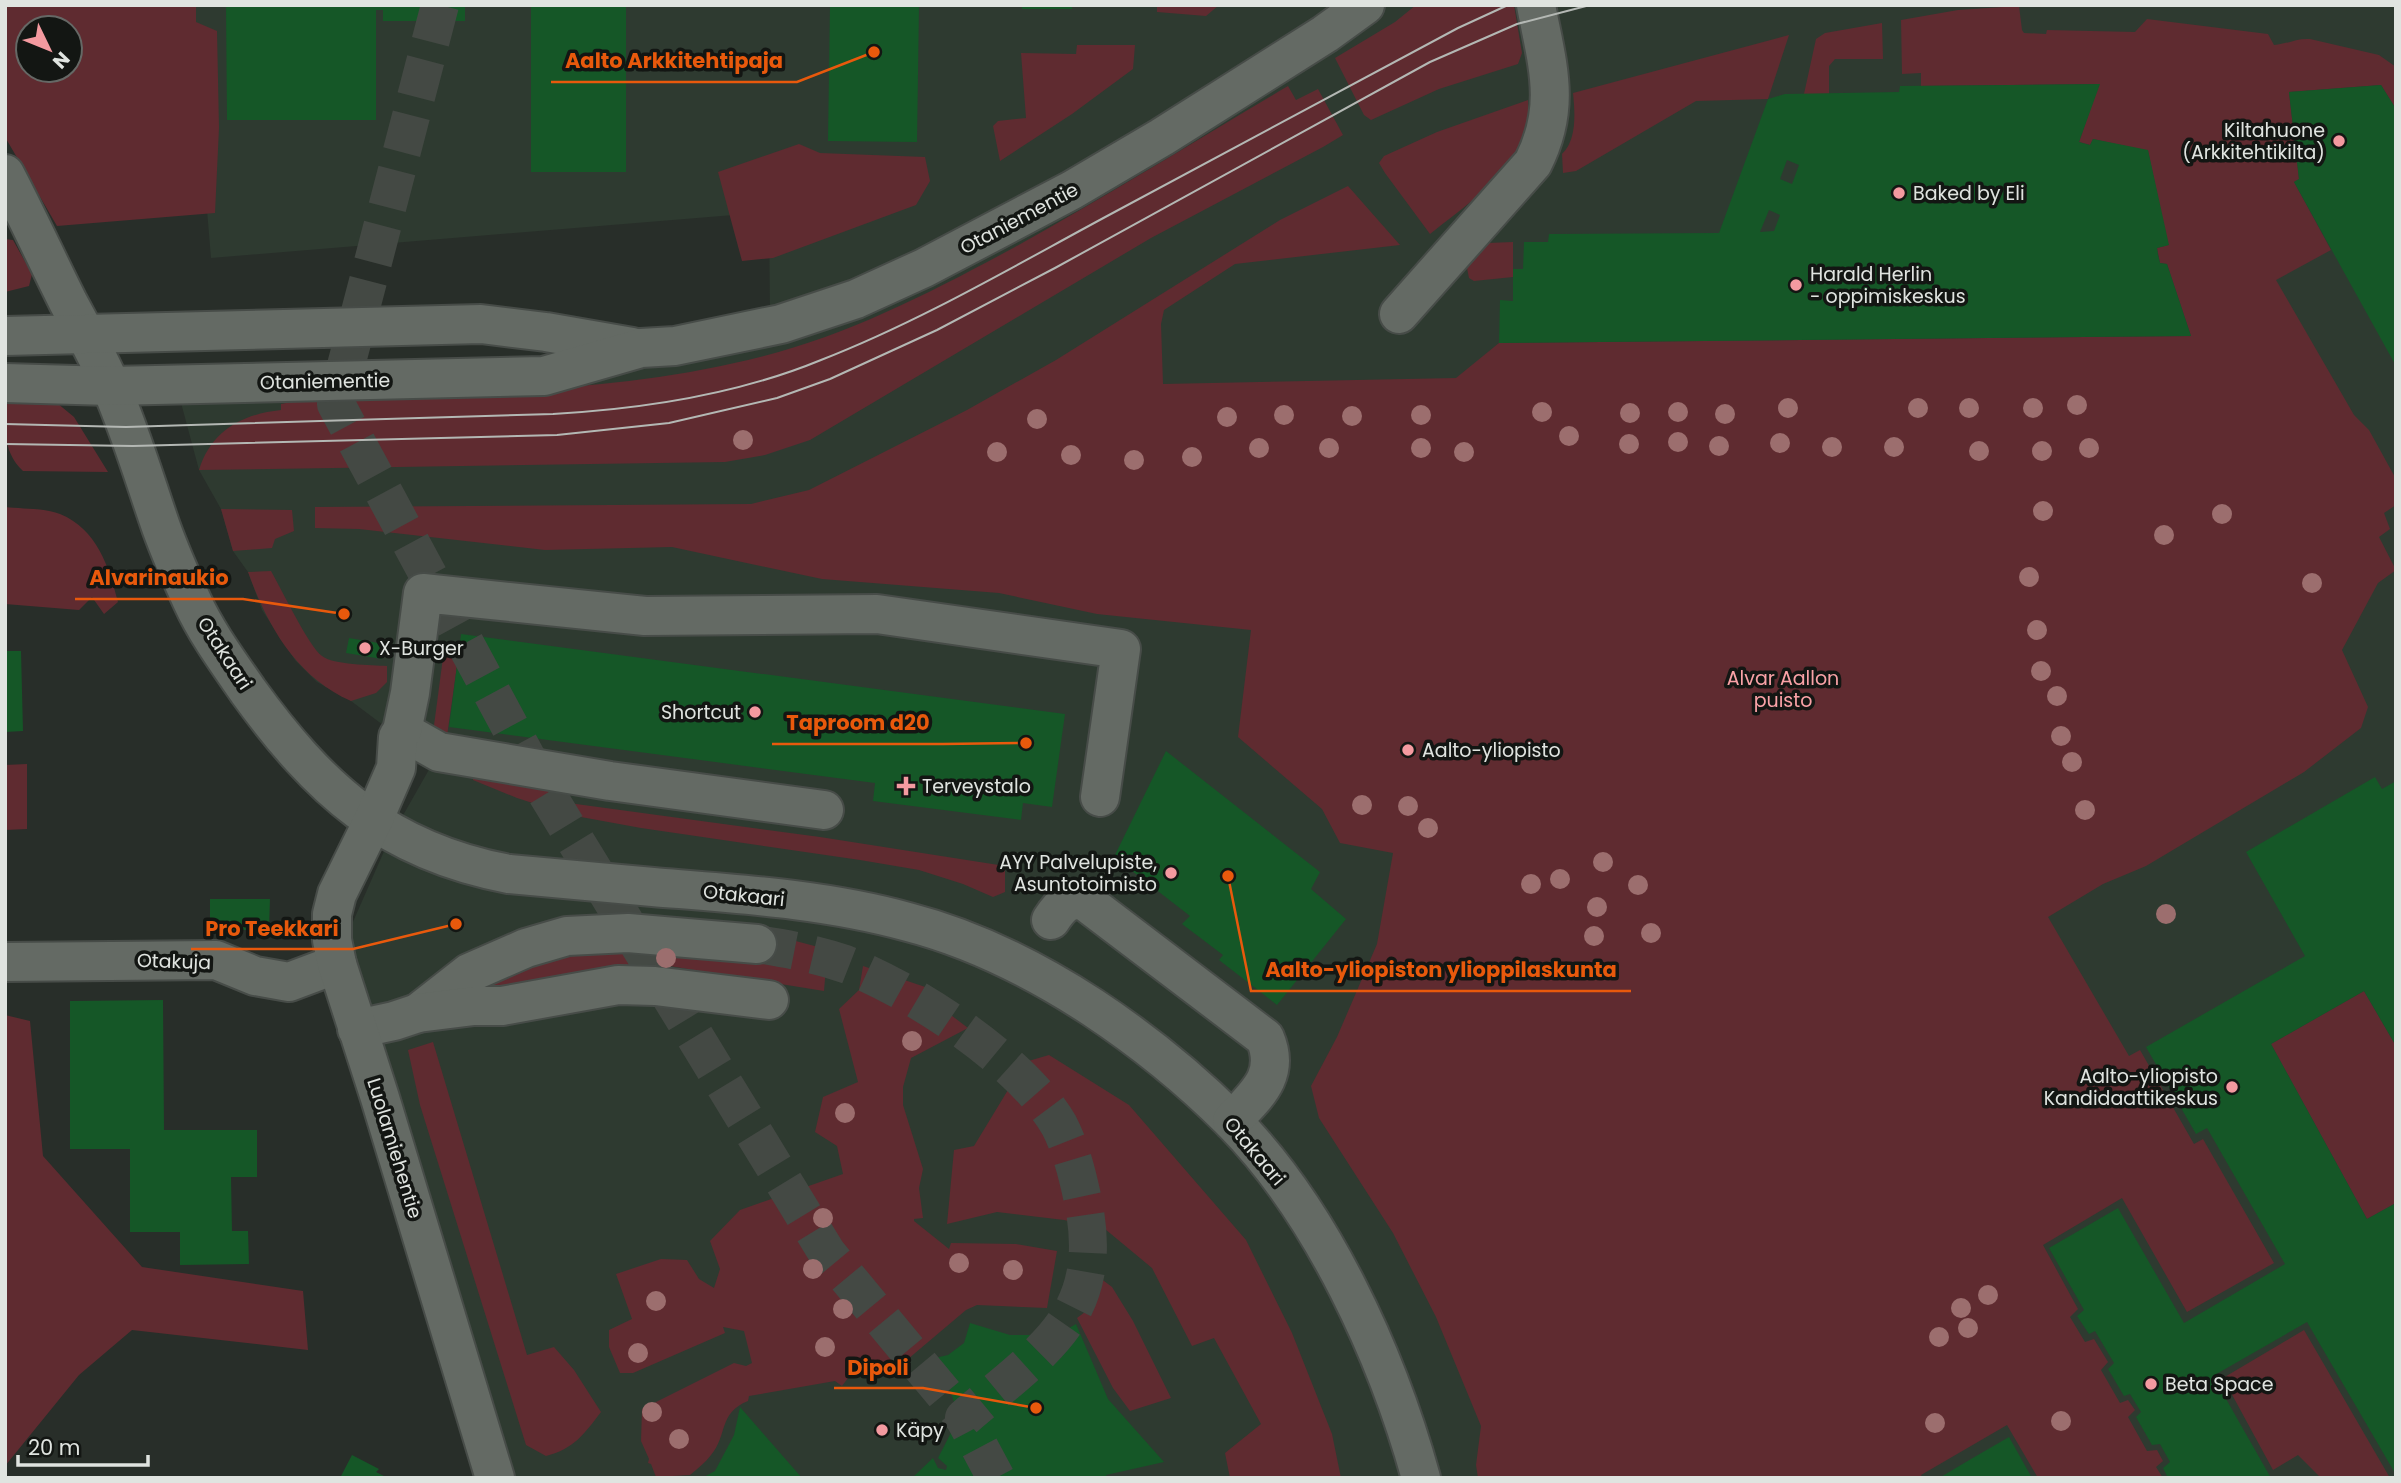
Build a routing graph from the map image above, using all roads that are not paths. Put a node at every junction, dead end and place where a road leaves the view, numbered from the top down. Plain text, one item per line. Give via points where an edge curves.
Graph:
1 (1536, 5) edge
2 (1361, 7) edge
3 (5, 174) edge
4 (1399, 314) dead end
5 (85, 335) junction
6 (5, 336) edge
7 (641, 348) junction
8 (5, 383) edge
9 (111, 386) junction
10 (402, 731) junction
11 (1101, 797) dead end
12 (824, 810) dead end
13 (373, 821) junction
14 (1051, 920) dead end
15 (757, 944) tunnel mouth
16 (5, 962) edge
17 (337, 964) junction
18 (769, 1000) dead end
19 (418, 1013) junction
20 (357, 1029) junction
21 (1232, 1121) junction
22 (495, 1478) edge
23 (1421, 1478) edge

1 - 4 street via 1551,82 1545,140 1533,163
2 - 7 street, Otaniementie via 1162,137 924,268 856,299 781,324 675,346
3 - 5 street, Otakaari
5 - 6 street, Otaniementie
5 - 7 street, Otaniementie via 481,324
5 - 9 street, Otakaari
7 - 9 street, Otaniementie via 544,376
8 - 9 street, Otaniementie
9 - 13 street, Otakaari via 161,528 194,604 227,661 298,756
10 - 11 street, Luolamiehentie via 423,593 645,616 877,614 1121,649
10 - 12 street via 439,752
10 - 13 street, Luolamiehentie via 396,768
13 - 17 street, Luolamiehentie via 337,894 332,914
13 - 21 street, Otakaari via 436,854 509,874 783,899 905,921 955,936 1001,955 1124,1029
14 - 21 street via 1068,901 1086,902 1265,1038 1269,1080
15 - 19 street via 628,933 567,936 469,973
16 - 17 street, Otakuja via 216,960 255,976 289,982
17 - 20 street, Luolamiehentie
18 - 19 street via 618,985 502,1006
19 - 20 street
20 - 22 street, Luolamiehentie
21 - 23 street, Otakaari via 1298,1203 1334,1264 1387,1376

